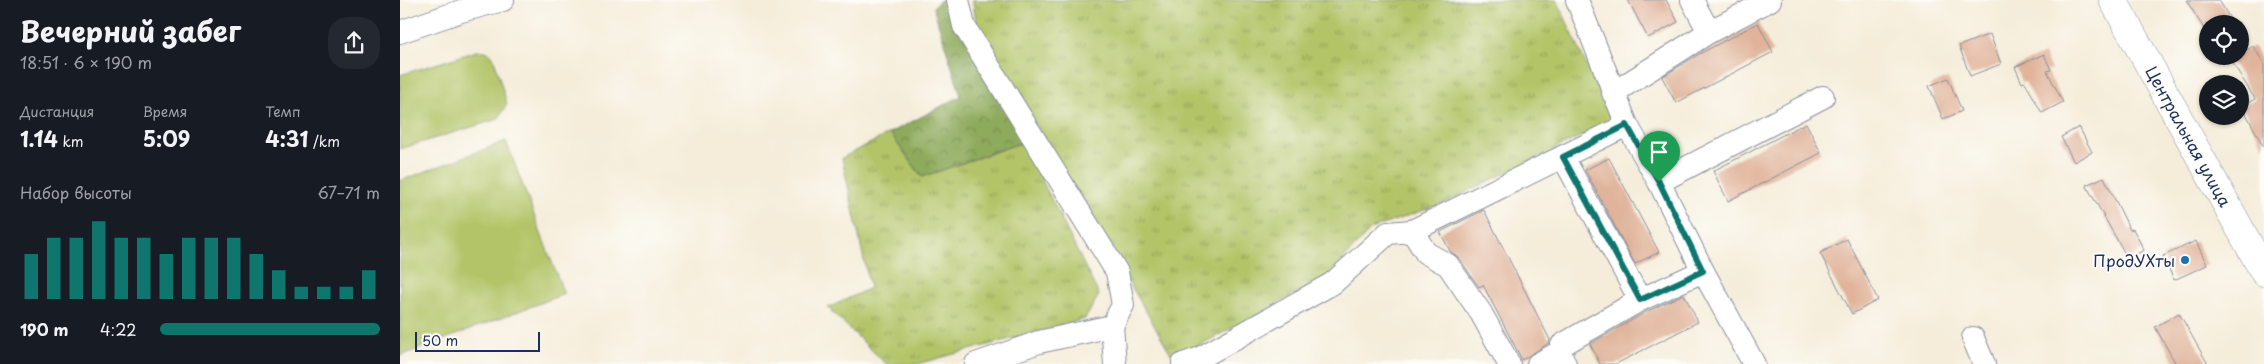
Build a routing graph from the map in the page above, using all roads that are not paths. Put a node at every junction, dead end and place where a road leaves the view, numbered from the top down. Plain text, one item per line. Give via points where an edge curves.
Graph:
1 (503, 0) edge
2 (958, 0) edge
3 (1577, 0) edge
4 (1692, 0) edge
5 (1770, 0) edge
6 (2113, 0) edge
7 (400, 32) edge
8 (1709, 32) junction
9 (1613, 93) junction
10 (1823, 98) dead end
11 (1627, 125) junction
12 (1563, 157) junction
13 (1659, 182) junction
14 (1412, 231) junction
15 (2257, 245) edge
16 (1703, 271) junction
17 (2264, 272) edge
18 (1640, 300) junction
19 (1112, 326) junction
20 (1973, 338) dead end
21 (1562, 358) edge
22 (976, 364) edge
23 (1115, 364) edge
24 (1183, 364) edge
25 (1509, 364) edge
26 (1538, 364) edge
27 (1754, 364) edge
28 (1984, 364) edge

1 - 7 street via 460,10
2 - 19 street via 964,26 1117,272 1123,304
3 - 9 street
4 - 8 street
5 - 8 street
6 - 15 main road, Центральная улица
8 - 9 street
9 - 11 street
10 - 13 street
11 - 12 street
11 - 13 street
12 - 14 street
12 - 18 street
13 - 16 street
14 - 24 street via 1388,233 1333,283 1200,358
14 - 25 street via 1426,253 1448,265 1481,313
15 - 17 main road, Центральная улица
16 - 18 street
16 - 27 street
18 - 21 street via 1562,345
19 - 22 street via 1039,342
19 - 23 street
20 - 28 street
21 - 26 street

